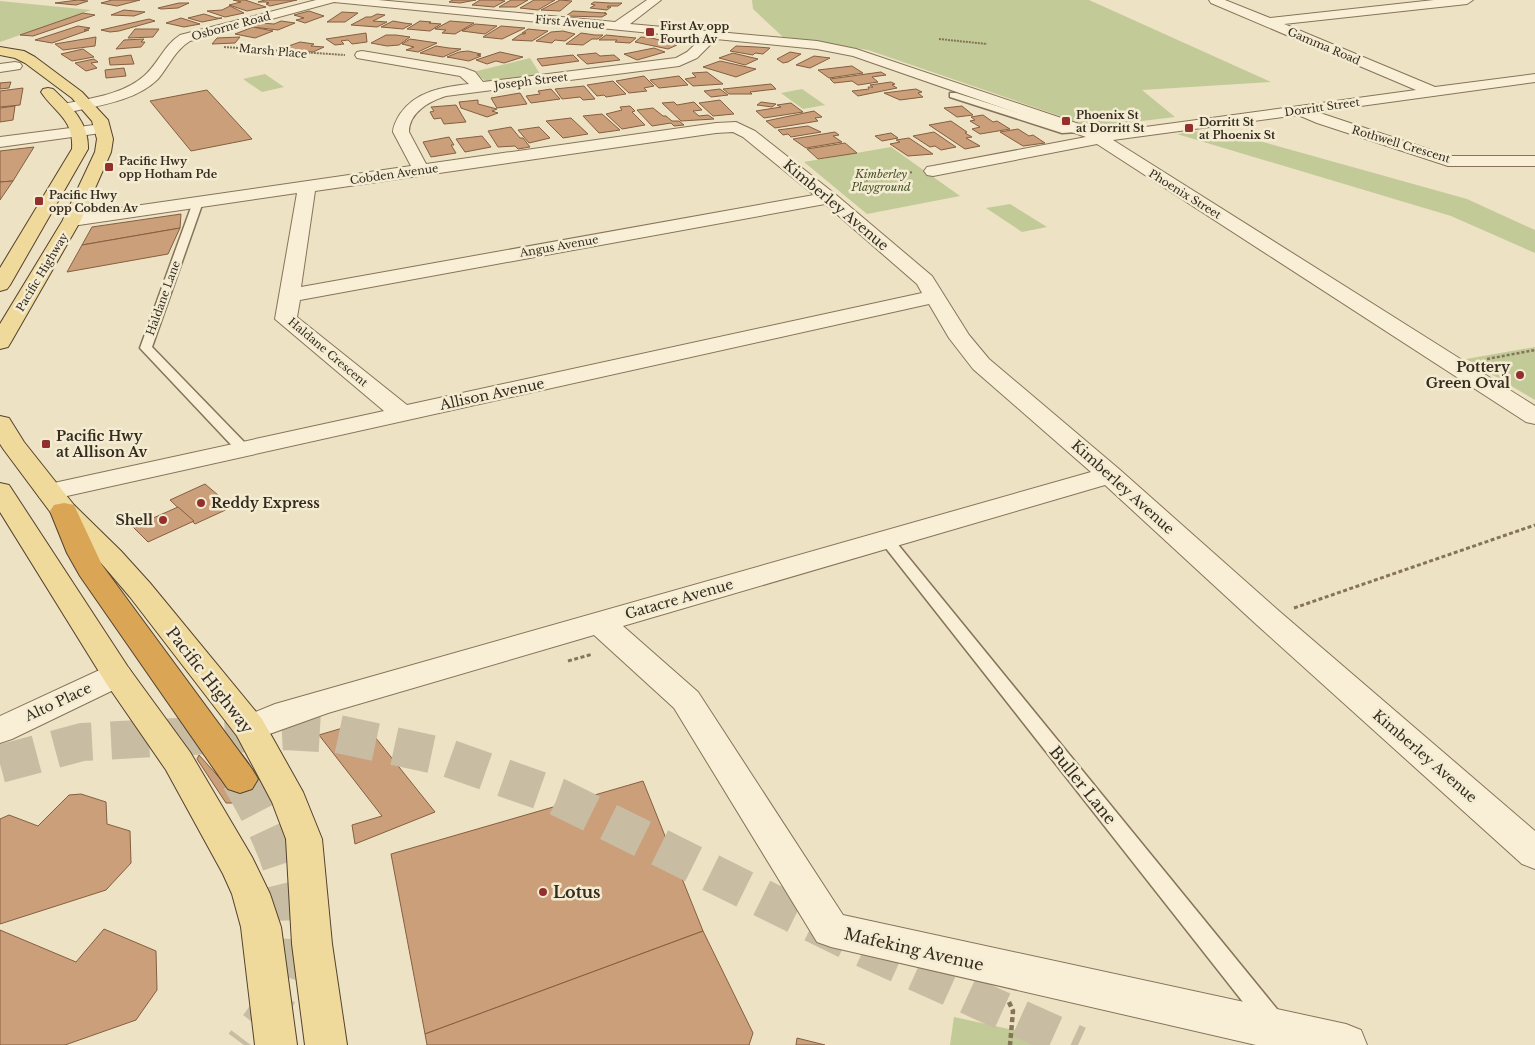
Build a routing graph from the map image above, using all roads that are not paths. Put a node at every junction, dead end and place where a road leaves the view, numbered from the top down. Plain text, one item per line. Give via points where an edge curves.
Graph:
1 (330, 0) edge
2 (339, 0) edge
3 (655, 0) edge
4 (1215, 0) edge
5 (1467, 0) edge
6 (1268, 22) junction
7 (618, 26) junction
8 (713, 35) junction
9 (802, 43) joint
10 (0, 50) edge
11 (362, 55) dead end
12 (0, 58) edge
13 (15, 66) junction
14 (0, 68) edge
15 (1535, 78) edge
16 (480, 87) junction
17 (1434, 92) junction
18 (953, 95) dead end
19 (85, 104) junction
20 (64, 108) junction
21 (1300, 110) junction
22 (716, 128) joint
23 (102, 129) junction
24 (1078, 129) junction
25 (79, 132) junction
26 (1098, 138) junction
27 (0, 142) edge
28 (1535, 161) edge
29 (421, 170) junction
30 (933, 171) road end
31 (307, 186) junction
32 (828, 198) junction
33 (198, 202) junction
34 (72, 220) junction
35 (0, 285) edge
36 (290, 295) junction
37 (935, 296) junction
38 (0, 342) edge
39 (403, 414) junction
40 (1535, 416) edge
41 (0, 423) edge
42 (243, 449) junction
43 (1110, 475) junction
44 (0, 491) edge
45 (56, 501) junction
46 (886, 539) junction
47 (596, 638) junction
48 (117, 675) junction
49 (250, 728) junction
50 (0, 730) edge
51 (240, 779) tunnel mouth
52 (1535, 853) edge
53 (1280, 1030) junction
54 (326, 1035) edge
55 (276, 1045) edge
56 (1346, 1045) edge

1 - 19 street, Osborne Road via 185,38 178,42 147,80 118,94
2 - 7 street, First Avenue
3 - 7 street
4 - 6 street, Gamma Road
5 - 6 street
6 - 17 street, Gamma Road
7 - 8 street, First Avenue
8 - 9 street, First Avenue
8 - 16 street, Joseph Street via 692,55 679,62
9 - 24 street, Phoenix Street via 856,53
10 - 19 main road via 30,60 78,95
11 - 16 street via 464,72
12 - 13 main road
13 - 14 street
13 - 20 main road
15 - 17 street, Dorritt Street
16 - 29 street, Joseph Street via 427,97 418,103 402,124 401,132
17 - 21 street, Dorritt Street
18 - 24 lane via 1062,130
19 - 20 street, Osborne Road
19 - 23 main road via 100,120
20 - 25 main road
21 - 26 street, Dorritt Street
21 - 28 street, Rothwell Crescent via 1448,161
22 - 29 street, Cobden Avenue
22 - 32 street, Kimberley Avenue via 742,129
23 - 25 street
23 - 34 main road, Pacific Highway via 106,140 103,152
24 - 26 street, Phoenix Street
25 - 27 street
25 - 35 main road via 80,149
26 - 30 street, Dorritt Street
26 - 40 street, Phoenix Street
29 - 31 street, Cobden Avenue
31 - 33 street, Cobden Avenue
31 - 36 street, Haldane Crescent
32 - 36 street, Angus Avenue
32 - 37 street, Kimberley Avenue via 925,280
33 - 34 street, Cobden Avenue
33 - 42 lane, Haldane Lane via 146,348
34 - 38 main road, Pacific Highway
36 - 39 street, Haldane Crescent via 286,320
37 - 39 street, Allison Avenue
37 - 43 street, Kimberley Avenue via 960,338 981,364
39 - 42 street, Allison Avenue
41 - 45 main road, Pacific Highway
42 - 45 street, Allison Avenue
43 - 46 street, Gatacre Avenue
43 - 52 street, Kimberley Avenue
44 - 48 main road
45 - 49 main road, Pacific Highway via 140,590
45 - 51 highway via 90,569
46 - 47 street, Gatacre Avenue
46 - 53 lane, Buller Lane
47 - 49 street, Gatacre Avenue via 302,708
47 - 53 street, Mafeking Avenue via 686,700 831,930
48 - 50 street, Alto Place
48 - 55 main road via 178,760 251,894 266,949
49 - 54 main road, Pacific Highway via 290,802 304,840 312,944
53 - 56 street, Mafeking Avenue

